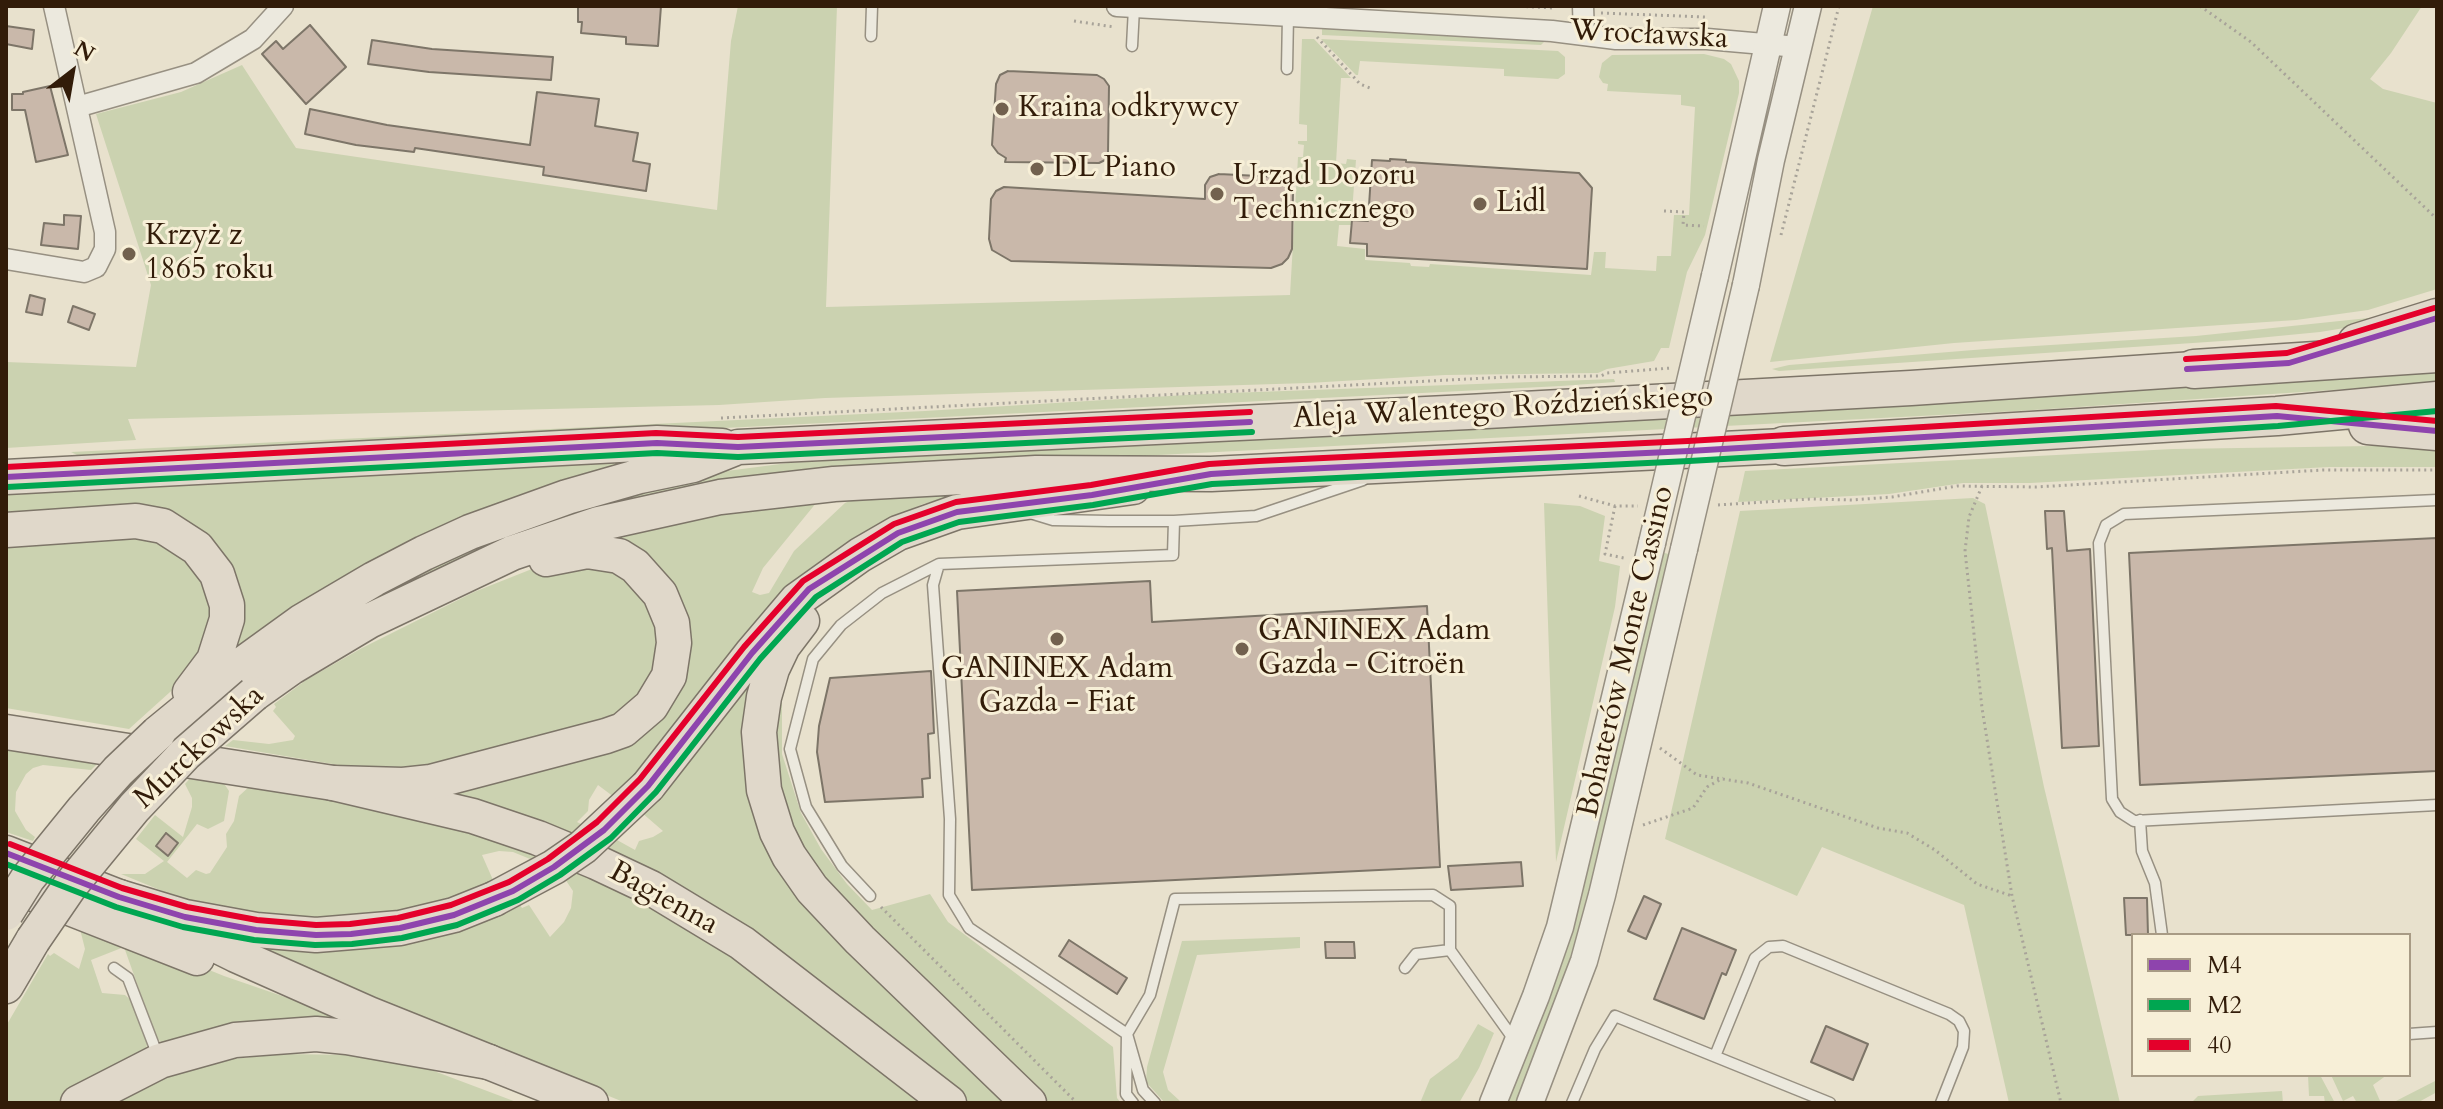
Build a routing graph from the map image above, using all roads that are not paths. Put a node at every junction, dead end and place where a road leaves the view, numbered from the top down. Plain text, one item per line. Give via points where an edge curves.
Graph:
1 (54, 6) edge
2 (283, 6) edge
3 (872, 6) edge
4 (1583, 6) edge
5 (1777, 6) edge
6 (1808, 6) edge
7 (1126, 7) edge
8 (1374, 14) edge
9 (1288, 16) junction
10 (1584, 35) junction
11 (871, 36) dead end
12 (1769, 43) junction
13 (1132, 46) dead end
14 (1798, 47) junction
15 (1287, 69) dead end
16 (77, 107) junction
17 (6, 259) edge
18 (2437, 318) edge
19 (2437, 353) edge
20 (2289, 363) junction
21 (2194, 369) joint
22 (2437, 401) edge
23 (2277, 416) junction
24 (2437, 431) edge
25 (1784, 446) joint
26 (738, 447) junction
27 (1407, 464) junction
28 (1211, 474) junction
29 (6, 477) edge
30 (2437, 500) edge
31 (1005, 505) junction
32 (1174, 521) junction
33 (6, 530) edge
34 (939, 564) junction
35 (842, 567) junction
36 (456, 581) junction
37 (194, 695) junction
38 (6, 718) edge
39 (6, 732) edge
40 (87, 746) junction
41 (333, 783) junction
42 (2437, 805) edge
43 (2140, 820) junction
44 (6, 853) edge
45 (6, 883) edge
46 (870, 896) road end
47 (119, 897) junction
48 (6, 913) edge
49 (2162, 933) edge
50 (1450, 950) junction
51 (114, 968) dead end
52 (1405, 968) dead end
53 (6, 986) edge
54 (369, 1014) junction
55 (2437, 1032) edge
56 (1127, 1034) junction
57 (2411, 1034) edge
58 (1518, 1044) junction
59 (1715, 1056) junction
60 (160, 1061) junction
61 (489, 1062) junction
62 (78, 1103) edge
63 (591, 1103) edge
64 (949, 1103) edge
65 (1029, 1103) edge
66 (1133, 1103) edge
67 (1155, 1103) edge
68 (1493, 1103) edge
69 (1530, 1103) edge
70 (1572, 1103) edge
71 (1830, 1103) edge
72 (1941, 1103) edge

1 - 16 street
2 - 16 street via 253,39 196,73
3 - 11 lane
4 - 10 street
5 - 12 street, Bohaterów Monte Cassino
6 - 14 street, Bohaterów Monte Cassino
7 - 9 street, Wrocławska
7 - 13 lane
8 - 9 street, Wrocławska
8 - 10 street, Wrocławska
9 - 15 lane
10 - 12 street, Wrocławska
12 - 14 street, Wrocławska
12 - 58 street, Bohaterów Monte Cassino, bridge via 1578,860 1553,950
14 - 69 street, Bohaterów Monte Cassino, bridge via 1599,908
16 - 17 street via 105,232 102,259 84,272
18 - 20 highway
19 - 20 highway, Aleja Walentego Roździeńskiego
20 - 21 highway, Aleja Walentego Roździeńskiego
21 - 26 main road, Aleja Walentego Roździeńskiego via 1468,412
22 - 23 highway, Aleja Walentego Roździeńskiego
23 - 24 highway
23 - 25 highway, Aleja Walentego Roździeńskiego
25 - 27 main road, Aleja Walentego Roździeńskiego
26 - 29 main road via 657,443
26 - 37 main road, Aleja Walentego Roździeńskiego via 481,527 374,579
27 - 28 main road, Aleja Walentego Roździeńskiego
27 - 32 lane via 1256,516
28 - 31 main road
28 - 36 main road, Aleja Walentego Roździeńskiego via 1074,471 754,492 598,524 512,553
30 - 43 lane via 2124,514 2106,525 2099,543 2112,799 2120,812
31 - 32 lane via 1053,520
31 - 35 main road via 917,525
32 - 34 lane via 1173,555
33 - 37 main road via 136,521 163,526 197,548 217,574 227,619 214,660
34 - 46 lane via 882,593 841,625 813,659 790,749 806,807 842,866
34 - 56 lane via 933,585 950,819 949,895 969,928
35 - 47 main road, bridge via 809,589 781,618 648,786 583,847 494,899 400,928 316,935 185,917
35 - 65 main road via 783,646 764,697 759,750 769,815 812,889
36 - 41 main road via 564,554 619,556 648,578 668,613 674,643 669,676 651,706 623,730 606,736 431,782
36 - 53 main road, Murckowska, bridge via 369,621 292,667 185,754 70,886
37 - 48 main road, Murckowska, bridge via 84,809
38 - 40 main road
39 - 40 main road
40 - 41 main road
41 - 64 main road, Bagienna via 508,827 651,888 761,956
42 - 43 lane
43 - 49 lane
44 - 47 main road
45 - 54 main road via 229,971
47 - 54 main road
50 - 52 lane via 1416,954
50 - 56 lane via 1450,906 1433,895 1175,899 1150,995
50 - 58 lane
51 - 60 lane via 128,978
54 - 61 main road
55 - 57 lane
56 - 66 lane via 1126,1094
56 - 67 lane via 1143,1090
58 - 68 street, Bohaterów Monte Cassino
59 - 70 lane via 1615,1016
59 - 71 lane
59 - 72 lane via 1755,958 1769,947 1783,946 1959,1021 1963,1047
60 - 61 main road via 235,1040 316,1034
60 - 62 main road
61 - 63 main road

